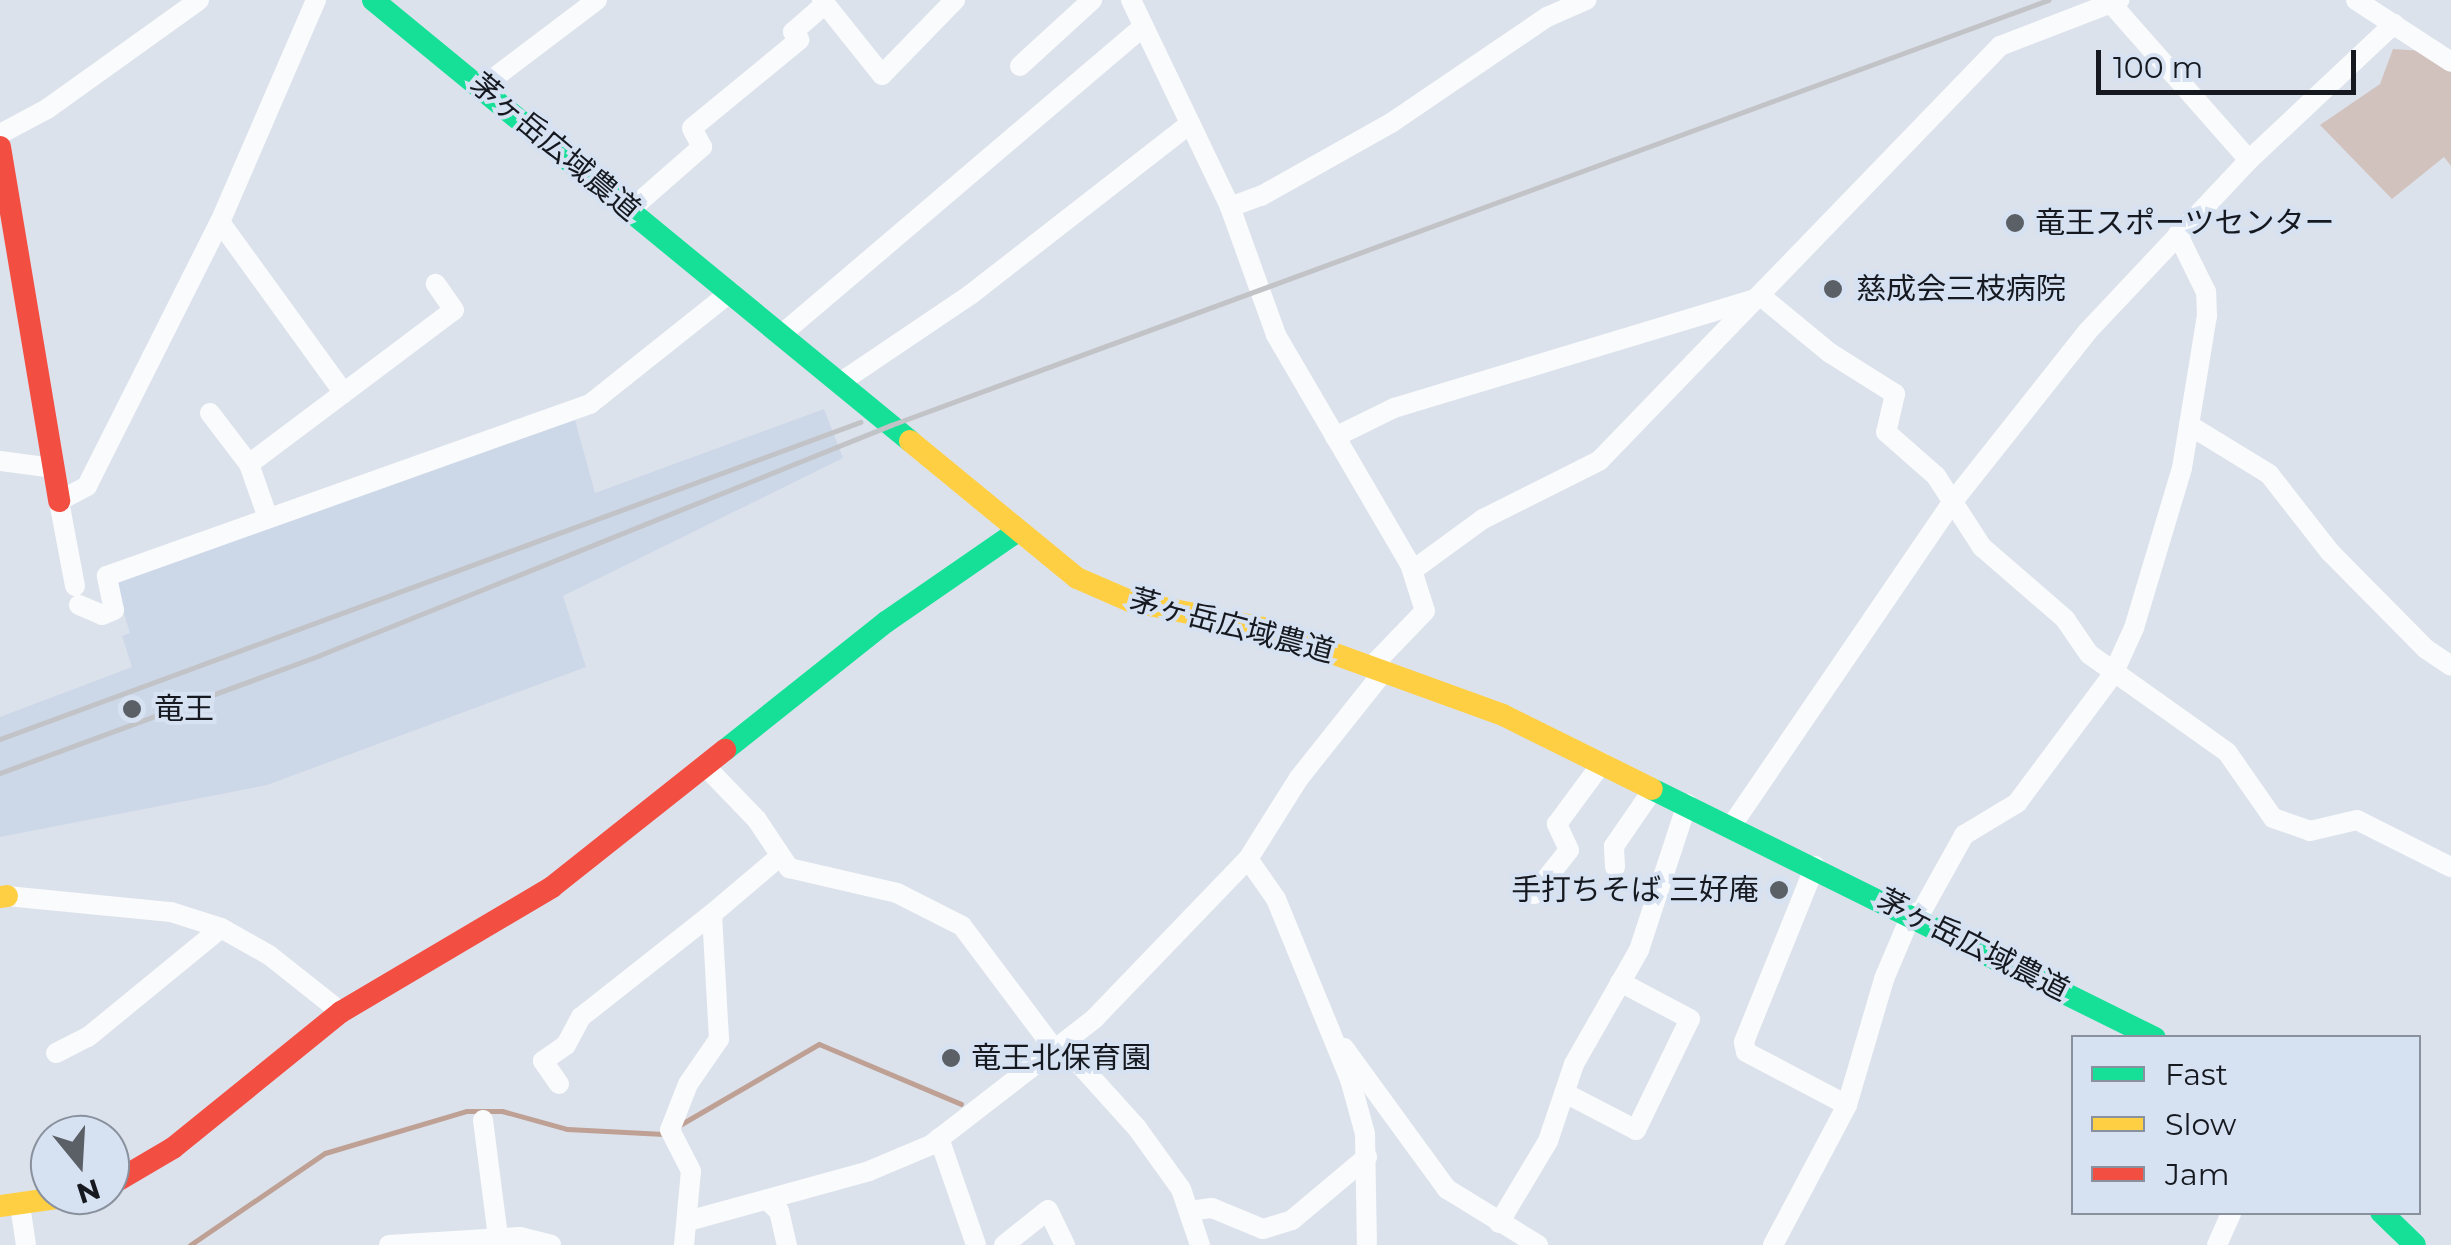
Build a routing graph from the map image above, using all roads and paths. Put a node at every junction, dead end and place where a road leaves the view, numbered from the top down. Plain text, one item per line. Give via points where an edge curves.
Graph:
1 (199, 0) edge
2 (316, 0) edge
3 (373, 0) edge
4 (597, 0) edge
5 (955, 0) edge
6 (1092, 0) edge
7 (1131, 0) edge
8 (1586, 0) edge
9 (2356, 0) edge
10 (2112, 1) edge
11 (824, 2) edge
12 (1543, 8) edge
13 (2394, 24) junction
14 (1143, 27) junction
15 (2451, 62) edge
16 (1020, 66) dead end
17 (482, 87) junction
18 (1190, 124) junction
19 (0, 134) edge
20 (0, 147) edge
21 (2250, 160) junction
22 (1230, 207) junction
23 (630, 210) junction
24 (220, 222) junction
25 (2178, 235) junction
26 (436, 284) dead end
27 (731, 292) junction
28 (9, 293) edge
29 (1762, 296) junction
30 (782, 334) junction
31 (841, 382) junction
32 (344, 393) junction
33 (210, 413) dead end
34 (2189, 425) junction
35 (1334, 437) junction
36 (0, 461) edge
37 (249, 464) junction
38 (53, 468) junction
39 (1954, 500) junction
40 (58, 501) junction
41 (268, 518) junction
42 (1015, 532) junction
43 (1412, 570) junction
44 (2451, 666) edge
45 (1379, 668) junction
46 (2113, 674) junction
47 (1602, 763) junction
48 (707, 768) junction
49 (1654, 788) junction
50 (1687, 804) junction
51 (1732, 825) junction
52 (778, 858) junction
53 (1248, 859) junction
54 (1816, 866) junction
55 (1615, 867) dead end
56 (2451, 867) edge
57 (1534, 894) dead end
58 (3, 897) edge
59 (712, 914) junction
60 (1916, 915) junction
61 (221, 928) junction
62 (1620, 982) junction
63 (341, 1012) junction
64 (1333, 1035) junction
65 (2148, 1035) edge
66 (1055, 1050) junction
67 (56, 1053) dead end
68 (560, 1084) dead end
69 (1564, 1092) junction
70 (1847, 1105) junction
71 (483, 1120) dead end
72 (939, 1138) junction
73 (1367, 1156) junction
74 (130, 1173) edge
75 (767, 1200) junction
76 (10, 1206) edge
77 (1190, 1212) junction
78 (2231, 1215) edge
79 (2383, 1215) edge
80 (688, 1221) junction
81 (1499, 1223) junction
82 (498, 1237) junction
83 (2400, 1240) edge
84 (26, 1245) edge
85 (389, 1245) edge
86 (552, 1245) edge
87 (684, 1245) edge
88 (786, 1245) edge
89 (976, 1245) edge
90 (1004, 1245) edge
91 (1065, 1245) edge
92 (1200, 1245) edge
93 (1367, 1245) edge
94 (1538, 1245) edge
95 (1773, 1245) edge
96 (2218, 1245) edge

1 - 19 street
2 - 24 street
3 - 17 street, 茅ヶ岳広域農道
4 - 17 street
5 - 11 street via 882,75
6 - 16 street
7 - 14 street
8 - 12 street
9 - 13 street
10 - 21 street
10 - 29 street via 2000,46
11 - 23 street via 793,32 800,40 692,128 702,147
12 - 22 street via 1391,123 1262,196
13 - 15 street
13 - 21 street
14 - 18 street
14 - 30 street
17 - 23 street, 茅ヶ岳広域農道
18 - 22 street
18 - 31 street via 970,296
20 - 28 street
21 - 25 street
22 - 35 street via 1254,289
23 - 27 street, 茅ヶ岳広域農道
24 - 32 street
24 - 40 street via 87,486
25 - 34 street via 2206,292
25 - 39 street via 2086,332
26 - 32 street via 454,310
27 - 30 street, 茅ヶ岳広域農道
27 - 41 street via 590,404
28 - 38 street
29 - 35 street via 1394,408
29 - 39 street via 1830,354 1895,394 1886,432
29 - 43 street via 1599,461 1484,519
30 - 31 street, 茅ヶ岳広域農道
31 - 42 street, 茅ヶ岳広域農道
32 - 37 street
33 - 37 street
34 - 44 street via 2268,474 2330,552
34 - 46 street via 2158,557
35 - 43 street
36 - 38 street
37 - 41 street
38 - 40 street
39 - 46 street via 1982,547 2065,620 2088,654
39 - 51 street
40 - 41 street via 77,595 102,615 114,610 107,576
42 - 45 street, 茅ヶ岳広域農道 via 1078,578 1130,601 1264,628
42 - 48 street via 886,622
43 - 45 street via 1425,611
45 - 47 street, 茅ヶ岳広域農道 via 1503,715
45 - 53 street
46 - 56 street via 2227,752 2273,818 2310,831 2357,820
46 - 60 street via 2017,803 1964,835
47 - 49 street, 茅ヶ岳広域農道
47 - 57 street via 1557,824 1570,850
48 - 52 street via 757,820
48 - 63 street via 552,887
49 - 50 street, 茅ヶ岳広域農道
49 - 55 street via 1614,846
50 - 51 street, 茅ヶ岳広域農道
50 - 62 street via 1639,950
51 - 54 street, 茅ヶ岳広域農道
52 - 59 street
52 - 66 street via 790,868 897,893 962,926
53 - 64 street via 1276,899
53 - 66 street via 1107,1007
54 - 60 street, 茅ヶ岳広域農道
54 - 70 street via 1744,1042 1746,1052
58 - 61 street via 154,909
59 - 68 street via 581,1016 566,1045 543,1061
59 - 80 street via 718,1038 673,1135 690,1171
60 - 65 street, 茅ヶ岳広域農道
60 - 70 street via 1884,979
61 - 63 street via 269,955
61 - 67 street via 88,1037
62 - 69 street
62 - 69 street via 1690,1019 1636,1130
63 - 74 street via 173,1148
64 - 73 street
64 - 81 street via 1447,1190
66 - 72 street
66 - 77 street via 1072,1056 1137,1128
69 - 81 street via 1548,1141
70 - 95 street
71 - 82 street
72 - 75 street via 869,1170
72 - 89 street
73 - 77 street via 1292,1220 1263,1229 1212,1208
73 - 93 street
75 - 80 street
75 - 88 street via 778,1211
76 - 84 street
77 - 92 street
78 - 96 street
79 - 83 street
80 - 87 street
81 - 94 street
82 - 85 street
82 - 86 street
90 - 91 street via 1048,1210

